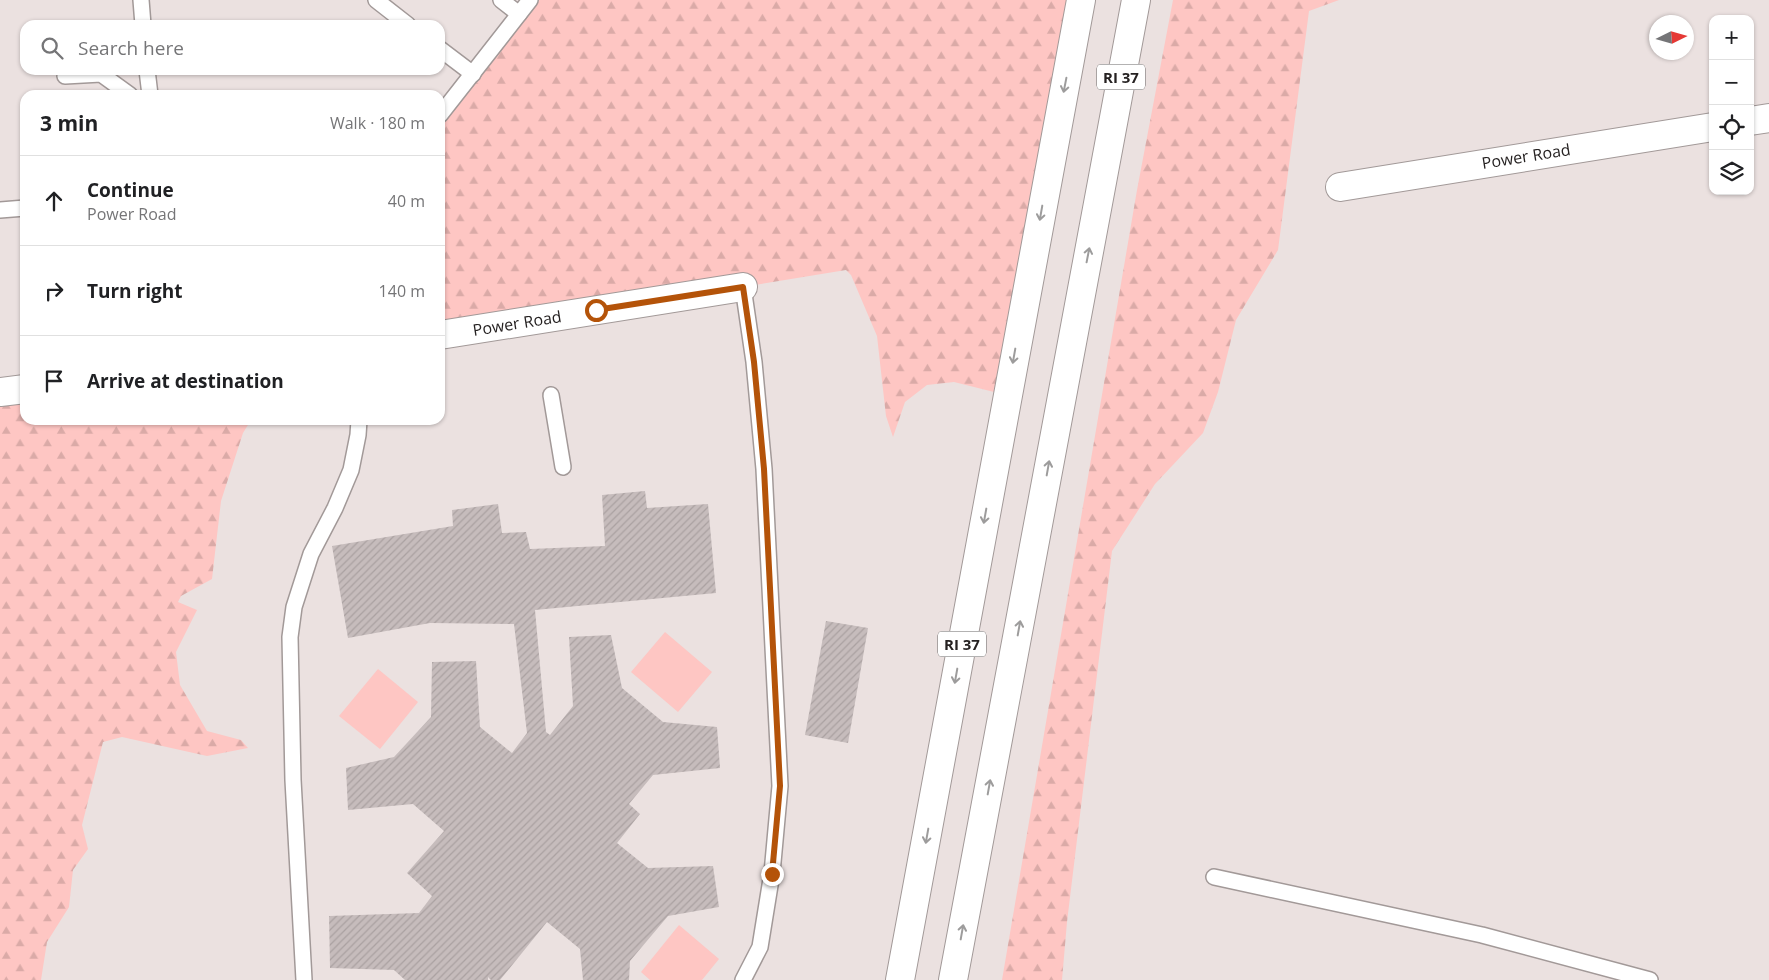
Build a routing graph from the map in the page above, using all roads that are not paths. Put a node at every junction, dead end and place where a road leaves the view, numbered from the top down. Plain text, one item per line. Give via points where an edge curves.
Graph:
1 (141, 0) edge
2 (376, 0) edge
3 (501, 0) edge
4 (530, 0) edge
5 (1076, 0) edge
6 (1081, 0) edge
7 (1136, 0) edge
8 (1153, 0) edge
9 (519, 14) junction
10 (143, 20) edge
11 (402, 20) edge
12 (1074, 37) junction
13 (445, 53) edge
14 (473, 74) junction
15 (83, 75) edge
16 (102, 75) edge
17 (148, 75) edge
18 (65, 76) dead end
19 (123, 90) edge
20 (149, 90) edge
21 (445, 109) edge
22 (1769, 118) edge
23 (1754, 120) edge
24 (1709, 127) edge
25 (1107, 155) junction
26 (1340, 187) dead end
27 (20, 208) edge
28 (0, 210) edge
29 (743, 287) joint
30 (445, 334) edge
31 (20, 390) edge
32 (0, 392) edge
33 (551, 394) dead end
34 (359, 425) edge
35 (563, 466) dead end
36 (1214, 877) dead end
37 (304, 980) edge
38 (743, 980) edge
39 (900, 980) edge
40 (954, 980) edge
41 (1650, 980) edge

1 - 10 lane
2 - 11 lane
3 - 9 lane
4 - 9 lane
5 - 12 main road
6 - 12 main road, RI 37
7 - 25 main road, RI 37
8 - 25 main road
9 - 14 lane
12 -> 39 main road, RI 37
13 - 14 lane
14 - 21 lane
15 - 18 lane
16 - 19 lane
17 - 20 lane
22 - 23 main road
24 - 26 main road, Power Road
40 -> 25 main road, RI 37
27 - 28 lane
29 - 30 main road, Power Road
29 - 38 lane via 764,469 780,786 772,874 760,947
31 - 32 main road
33 - 35 lane
34 - 37 lane via 350,470 335,508 310,554 294,606 290,636 293,780
36 - 41 lane via 1482,935

